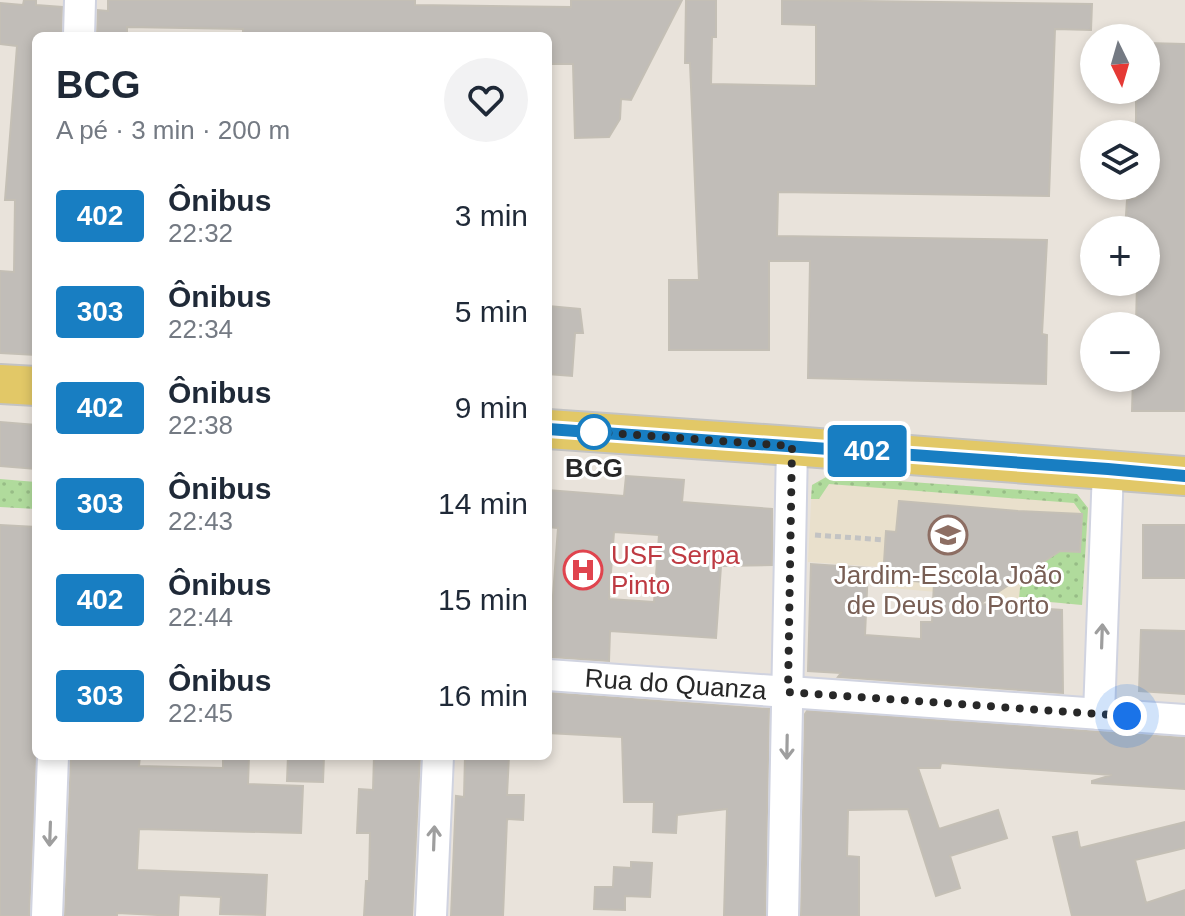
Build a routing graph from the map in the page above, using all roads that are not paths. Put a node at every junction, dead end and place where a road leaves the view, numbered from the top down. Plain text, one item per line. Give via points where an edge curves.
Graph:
1 (80, 0) edge
2 (79, 32) edge
3 (0, 384) edge
4 (32, 386) edge
5 (552, 429) edge
6 (792, 446) junction
7 (1108, 469) junction
8 (1185, 476) edge
9 (552, 675) edge
10 (788, 692) junction
11 (1099, 714) junction
12 (1185, 720) edge
13 (53, 760) edge
14 (438, 760) edge
15 (47, 916) edge
16 (431, 916) edge
17 (783, 916) edge

1 - 2 street
3 - 4 main road
5 - 6 main road
6 - 7 main road
6 - 10 street
7 - 8 main road
11 -> 7 street
9 - 10 street, Rua do Quanza
10 - 11 street, Rua do Quanza
10 -> 17 street
11 - 12 street, Rua do Quanza
13 -> 15 street
16 -> 14 street

